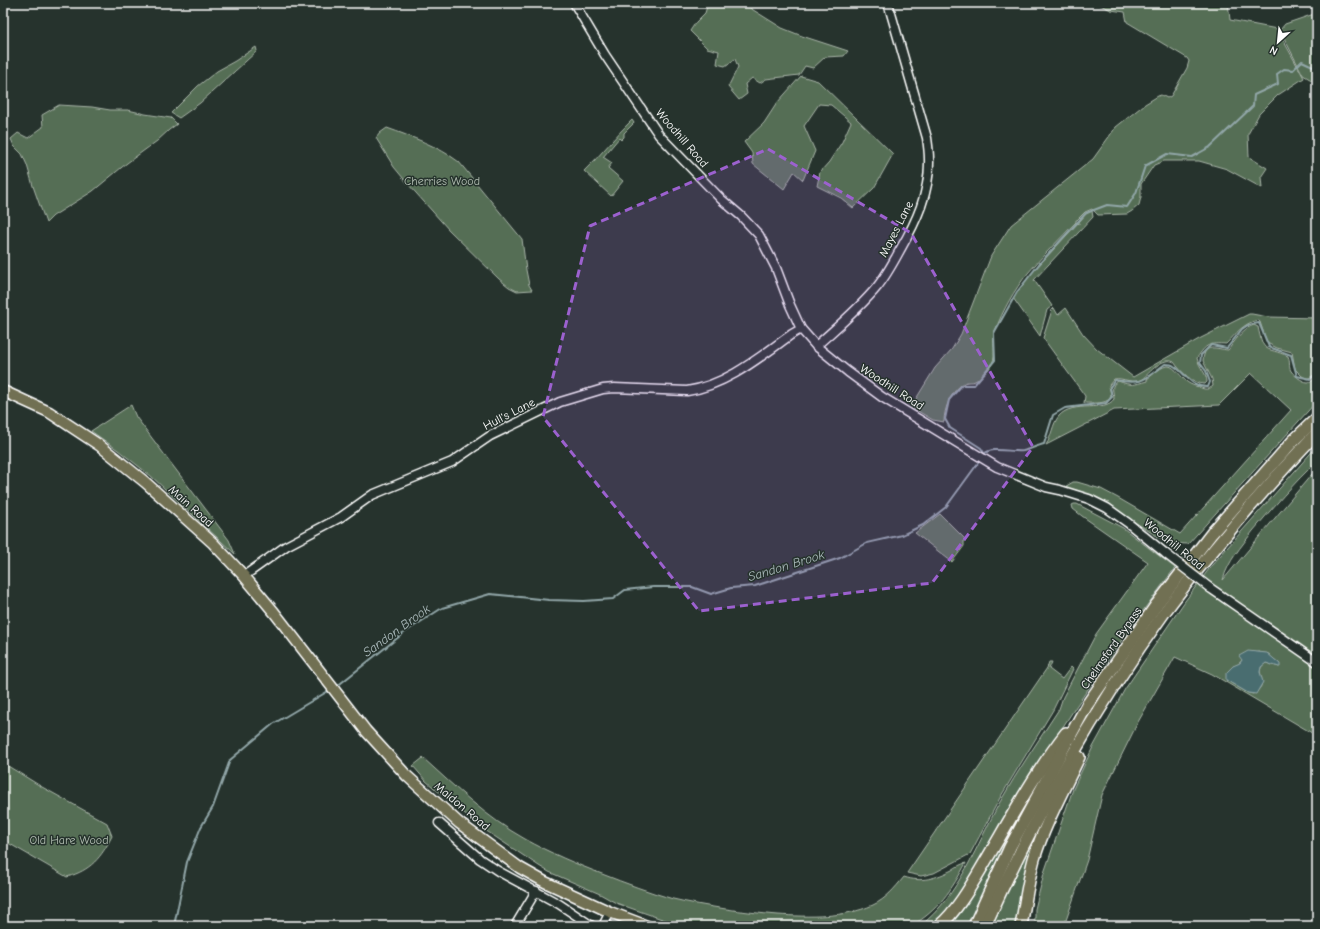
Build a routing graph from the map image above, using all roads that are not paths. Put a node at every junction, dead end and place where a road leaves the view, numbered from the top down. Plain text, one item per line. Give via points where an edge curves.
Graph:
1 (574, 3) edge
2 (888, 3) edge
3 (801, 329) junction
4 (816, 346) junction
5 (3, 391) edge
6 (1317, 418) edge
7 (1317, 433) edge
8 (244, 576) junction
9 (1317, 662) edge
10 (328, 681) joint
11 (1105, 702) junction
12 (1087, 705) junction
13 (440, 823) dead end
14 (536, 892) junction
15 (610, 912) junction
16 (515, 926) edge
17 (592, 926) edge
18 (603, 926) edge
19 (647, 926) edge
20 (939, 926) edge
21 (974, 926) edge
22 (985, 926) edge
23 (1021, 926) edge

1 - 3 street, Woodhill Road via 605,55 659,135 759,235 776,268
2 - 4 street, Mayes Lane via 927,138 929,158 925,195 910,233 878,286
3 - 4 street, Woodhill Road
3 - 8 street, Hull's Lane via 743,369 696,390 614,388 560,402 490,436 452,462 372,495 341,517 286,546
4 - 9 street, Woodhill Road, bridge via 882,398 997,467 1107,508 1210,588
5 - 8 main road, Main Road via 50,412 99,445 175,508
6 - 12 highway, Chelmsford Bypass via 1293,441 1212,534 1121,654
7 - 11 highway, Chelmsford Bypass via 1205,560 1167,609
8 - 10 main road, Main Road
10 - 15 main road, Maldon Road via 366,731 407,776 459,823 520,868
11 - 22 highway, Chelmsford Bypass via 1051,792
11 - 23 highway via 1047,826 1035,858
12 - 20 highway via 1056,745 974,882 954,911
12 - 21 highway, Chelmsford Bypass via 1010,847
13 - 14 street via 486,863
14 - 16 street
14 - 17 street
15 - 18 street
15 - 19 main road, Maldon Road

